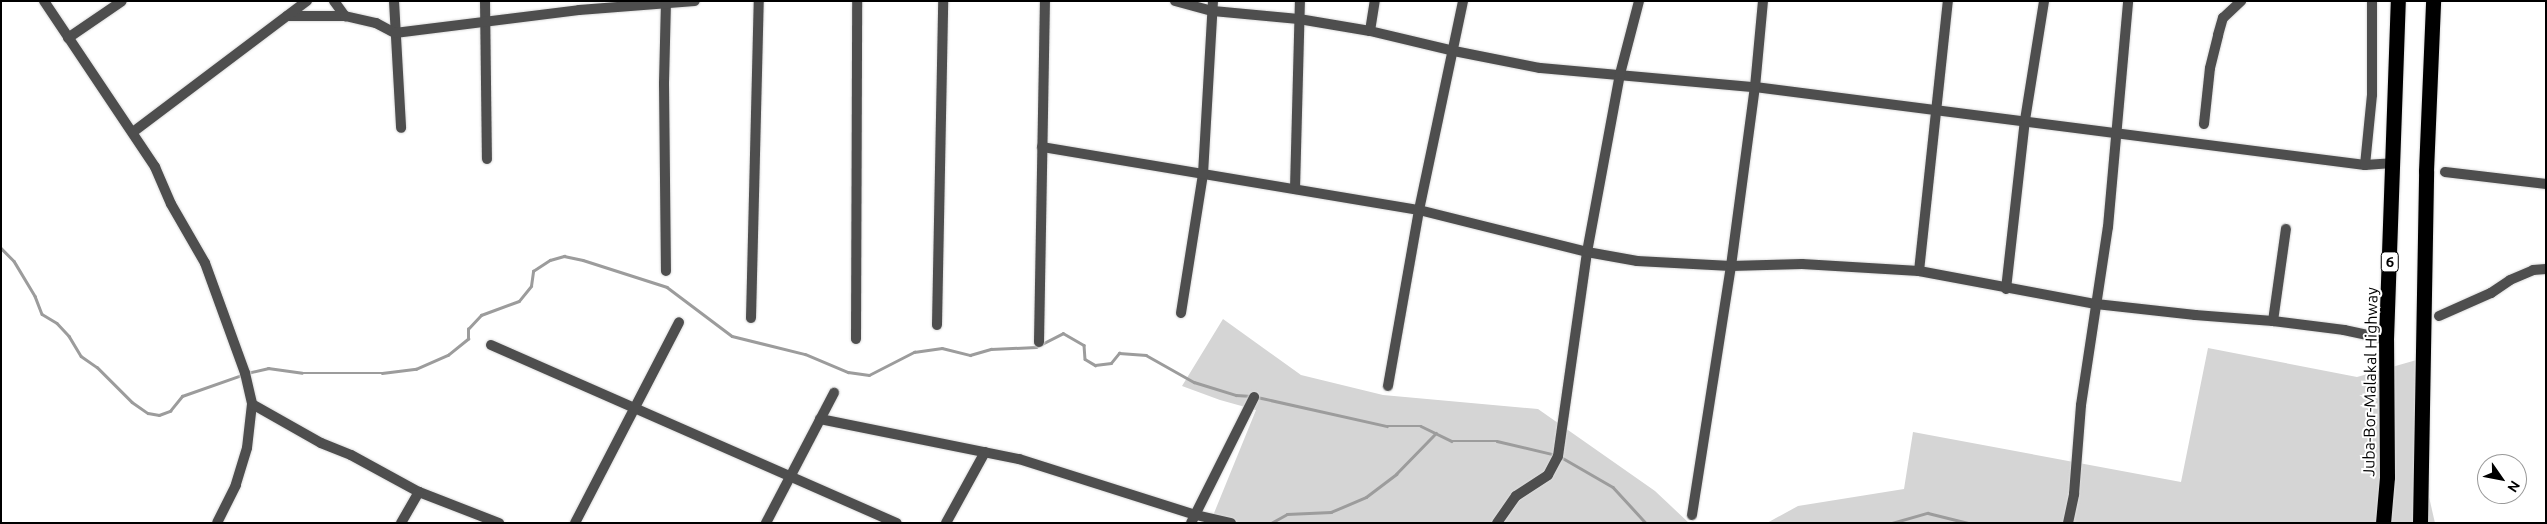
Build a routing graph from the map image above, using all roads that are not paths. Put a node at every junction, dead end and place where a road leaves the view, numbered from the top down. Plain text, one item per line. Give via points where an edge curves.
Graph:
1 (44, 1) edge
2 (122, 1) edge
3 (307, 1) edge
4 (334, 1) edge
5 (394, 1) edge
6 (485, 1) edge
7 (695, 1) edge
8 (759, 1) edge
9 (857, 1) edge
10 (943, 1) edge
11 (1045, 1) edge
12 (1175, 1) edge
13 (1300, 1) edge
14 (1375, 1) edge
15 (1463, 1) edge
16 (1638, 1) edge
17 (1763, 1) edge
18 (1948, 1) edge
19 (2044, 1) edge
20 (2128, 1) edge
21 (2240, 1) edge
22 (2361, 1) edge
23 (2398, 1) edge
24 (2433, 1) edge
25 (666, 2) edge
26 (2372, 3) edge
27 (579, 6) edge
28 (1213, 6) edge
29 (287, 16) junction
30 (345, 16) junction
31 (1300, 19) junction
32 (486, 21) junction
33 (1370, 31) junction
34 (395, 33) junction
35 (68, 38) junction
36 (1454, 51) junction
37 (1620, 74) junction
38 (1756, 87) junction
39 (1936, 110) junction
40 (2025, 120) junction
41 (2204, 124) dead end
42 (401, 128) dead end
43 (133, 132) junction
44 (2118, 132) junction
45 (1042, 147) junction
46 (487, 159) dead end
47 (2392, 163) junction
48 (2365, 165) junction
49 (2445, 172) dead end
50 (1202, 174) junction
51 (2546, 184) edge
52 (1295, 190) junction
53 (1419, 210) junction
54 (2286, 229) dead end
55 (1587, 252) junction
56 (1731, 266) junction
57 (2546, 268) edge
58 (666, 271) dead end
59 (1919, 271) junction
60 (2006, 289) junction
61 (2096, 304) junction
62 (1181, 313) dead end
63 (2439, 316) dead end
64 (751, 318) dead end
65 (2273, 321) junction
66 (679, 322) dead end
67 (936, 325) dead end
68 (856, 339) dead end
69 (2386, 339) junction
70 (1039, 342) dead end
71 (491, 345) dead end
72 (1388, 386) dead end
73 (834, 393) dead end
74 (1254, 397) dead end
75 (252, 404) junction
76 (633, 408) junction
77 (820, 419) junction
78 (984, 452) junction
79 (790, 476) junction
80 (419, 492) junction
81 (1692, 515) dead end
82 (1193, 519) edge
83 (217, 523) edge
84 (401, 523) edge
85 (499, 523) edge
86 (575, 523) edge
87 (766, 523) edge
88 (897, 523) edge
89 (946, 523) edge
90 (1231, 523) edge
91 (1497, 523) edge
92 (2068, 523) edge
93 (2382, 523) edge
94 (2420, 523) edge

1 - 35 street
2 - 35 street
3 - 29 street
4 - 30 street
5 - 34 street
6 - 32 street
7 - 25 street
8 - 64 street
9 - 68 street
10 - 67 street
11 - 45 street
12 - 28 street
13 - 31 street
14 - 33 street
15 - 36 street
16 - 37 street
17 - 38 street
18 - 39 street
19 - 40 street
20 - 44 street
21 - 41 street via 2224,18 2218,35 2210,68
22 - 26 street
23 - 47 highway, Juba-Bor-Malakal Highway / 6
24 - 94 highway, 6 via 2425,190
25 - 27 street
25 - 58 street
26 - 48 street via 2372,95
27 - 32 street
28 - 31 street
28 - 50 street
29 - 30 street
29 - 43 street
30 - 34 street via 376,23
31 - 33 street
31 - 52 street
32 - 34 street
32 - 46 street
33 - 36 street
34 - 42 street
35 - 43 street
36 - 37 street via 1540,68
36 - 53 street
37 - 38 street
37 - 55 street
38 - 39 street
38 - 56 street
39 - 40 street
39 - 59 street
40 - 44 street
40 - 60 street
43 - 75 street via 205,263 246,373
44 - 48 street
44 - 61 street
45 - 50 street
45 - 70 street
47 - 48 street
47 - 69 highway, Juba-Bor-Malakal Highway / 6
49 - 51 street
50 - 52 street
50 - 62 street
52 - 53 street
53 - 55 street
53 - 72 street
54 - 65 street
55 - 56 street via 1637,261
55 - 91 street via 1558,456 1548,475 1516,496
56 - 59 street via 1802,264
56 - 81 street
57 - 63 street via 2510,280 2491,293
59 - 60 street
60 - 61 street
61 - 65 street
61 - 92 street
65 - 69 street
66 - 76 street
69 - 93 highway, Juba-Bor-Malakal Highway / 6 via 2387,467
71 - 76 street
73 - 77 street
74 - 82 street
75 - 80 street
75 - 83 street via 247,448 236,486
76 - 79 street
76 - 86 street
77 - 78 street
77 - 79 street
78 - 82 street via 1019,459
78 - 89 street
79 - 87 street
79 - 88 street
80 - 84 street
80 - 85 street
82 - 90 street

